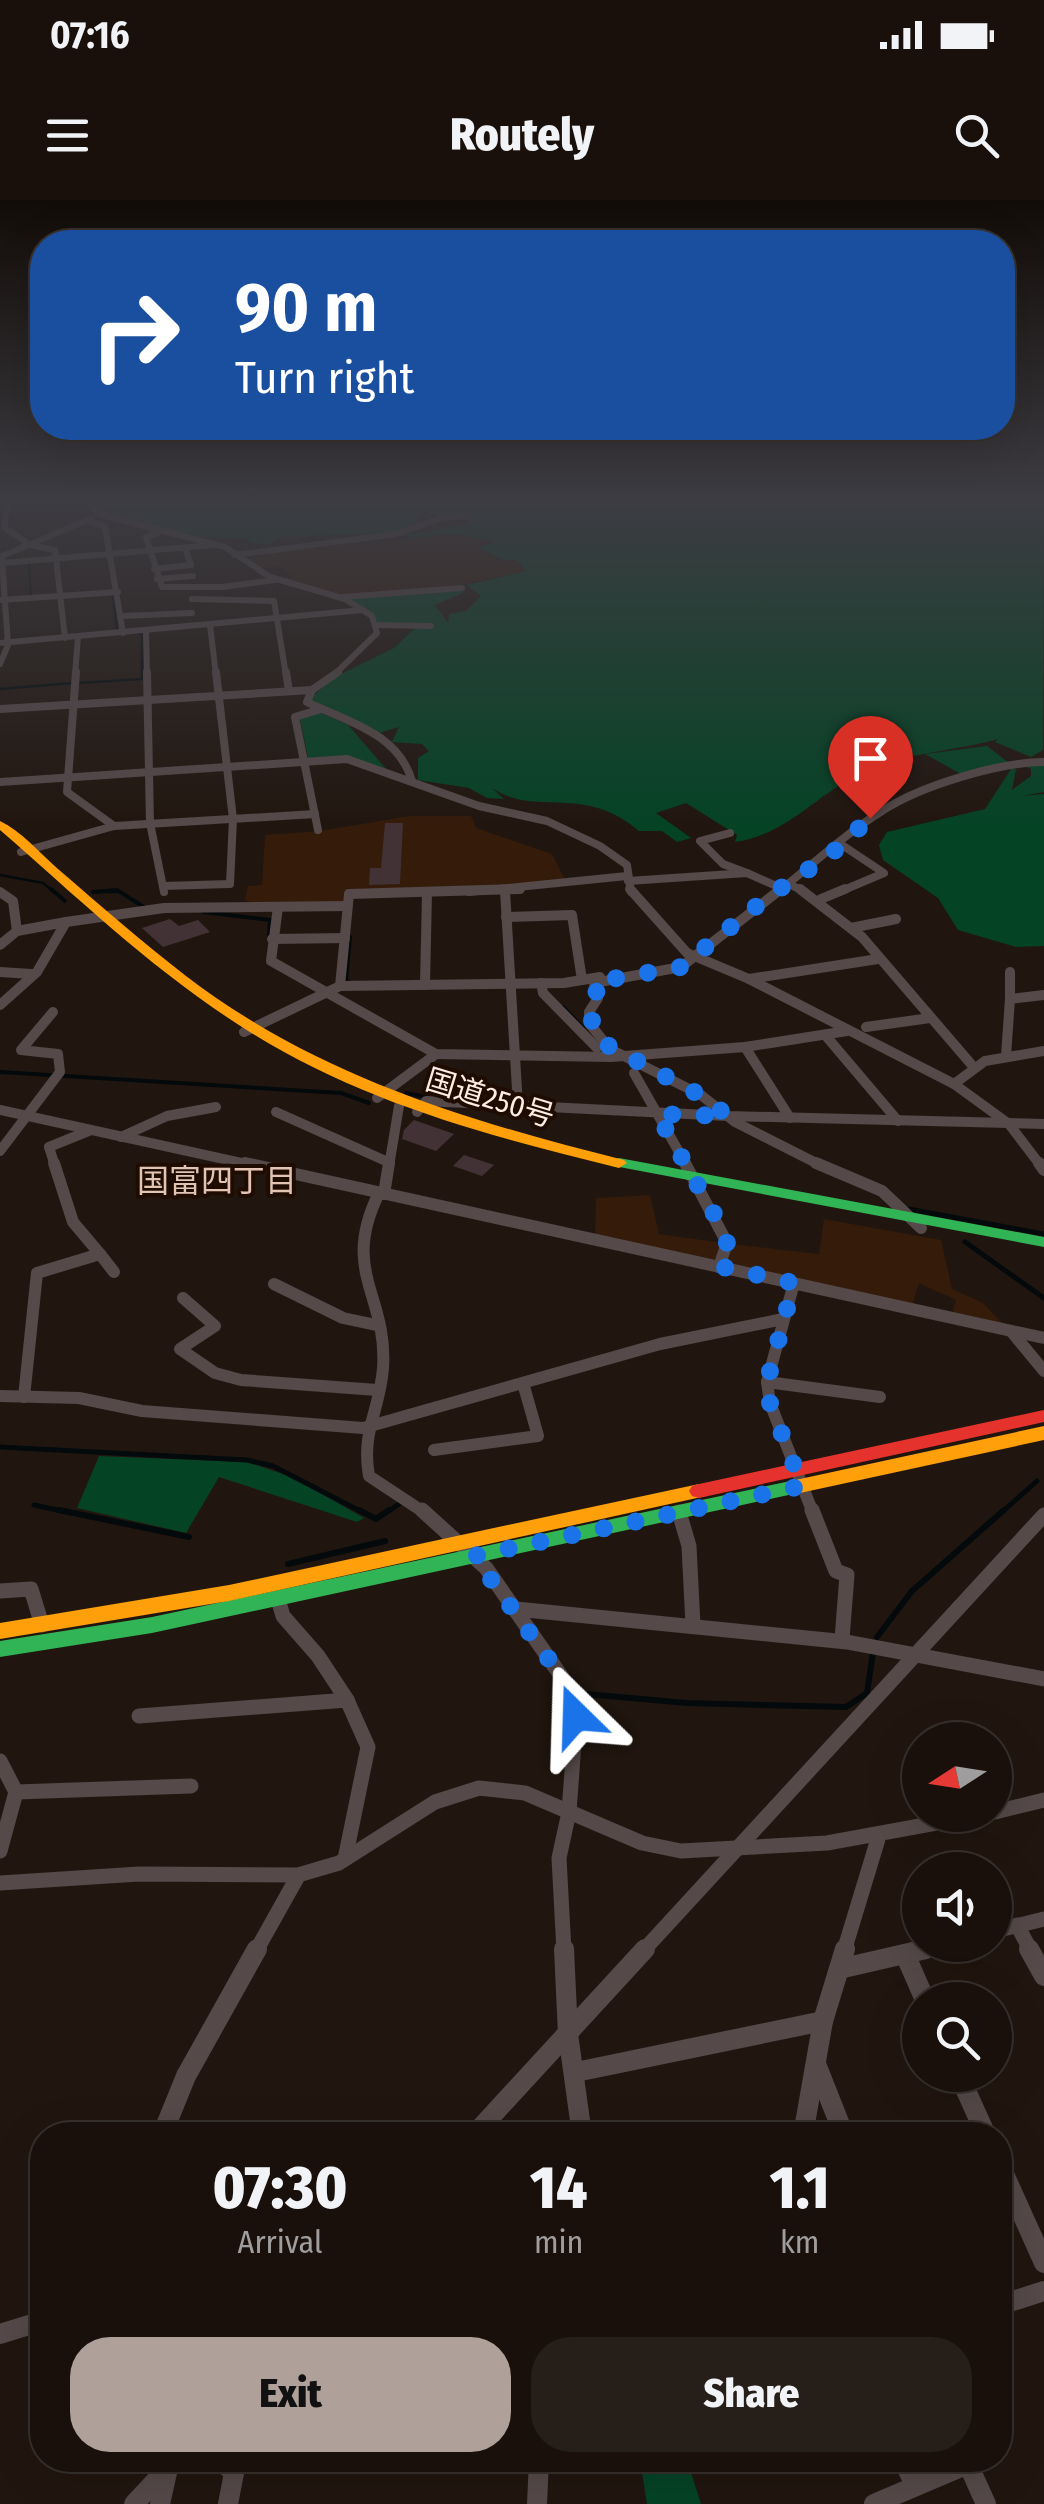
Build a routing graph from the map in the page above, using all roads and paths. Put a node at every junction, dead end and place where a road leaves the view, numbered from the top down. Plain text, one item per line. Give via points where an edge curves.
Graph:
1 (2, 610) edge
2 (62, 610) edge
3 (120, 610) edge
4 (192, 610) edge
5 (276, 610) edge
6 (363, 610) joint
7 (192, 613) junction
8 (121, 616) junction
9 (278, 619) junction
10 (210, 625) junction
11 (378, 626) junction
12 (432, 626) dead end
13 (194, 627) junction
14 (146, 631) junction
15 (122, 633) junction
16 (78, 637) junction
17 (65, 638) junction
18 (4, 643) edge
19 (0, 664) edge
20 (289, 690) junction
21 (312, 690) junction
22 (220, 695) junction
23 (147, 700) junction
24 (74, 705) junction
25 (0, 710) edge
26 (322, 710) junction
27 (302, 762) junction
28 (1044, 762) edge
29 (228, 767) junction
30 (149, 772) junction
31 (69, 778) junction
32 (412, 781) junction
33 (0, 782) edge
34 (315, 814) junction
35 (233, 819) junction
36 (150, 823) junction
37 (0, 824) edge
38 (114, 826) junction
39 (318, 830) dead end
40 (0, 834) edge
41 (730, 834) dead end
42 (842, 844) junction
43 (26, 851) junction
44 (748, 873) junction
45 (627, 879) junction
46 (163, 886) junction
47 (787, 887) junction
48 (504, 891) junction
49 (0, 892) edge
50 (427, 892) junction
51 (820, 899) junction
52 (347, 906) junction
53 (278, 907) junction
54 (164, 908) junction
55 (506, 916) junction
56 (102, 918) junction
57 (896, 919) dead end
58 (66, 922) junction
59 (851, 928) junction
60 (17, 931) junction
61 (345, 938) junction
62 (272, 939) junction
63 (1, 942) edge
64 (690, 955) junction
65 (878, 958) junction
66 (0, 972) edge
67 (1010, 972) dead end
68 (31, 974) junction
69 (749, 979) junction
70 (582, 980) junction
71 (425, 982) junction
72 (511, 983) junction
73 (541, 983) junction
74 (340, 986) junction
75 (328, 992) junction
76 (1044, 996) edge
77 (1010, 999) junction
78 (0, 1005) edge
79 (53, 1012) dead end
80 (930, 1018) junction
81 (866, 1027) dead end
82 (248, 1030) junction
83 (847, 1031) junction
84 (826, 1036) junction
85 (745, 1047) junction
86 (436, 1054) junction
87 (516, 1054) junction
88 (1042, 1054) edge
89 (614, 1056) junction
90 (1006, 1056) junction
91 (971, 1064) junction
92 (634, 1072) dead end
93 (954, 1084) junction
94 (380, 1095) junction
95 (518, 1104) junction
96 (216, 1107) dead end
97 (412, 1108) junction
98 (0, 1110) edge
99 (655, 1111) junction
100 (276, 1112) dead end
101 (725, 1114) junction
102 (789, 1115) junction
103 (27, 1116) junction
104 (896, 1119) junction
105 (1006, 1121) junction
106 (1044, 1124) edge
107 (90, 1130) junction
108 (121, 1137) junction
109 (0, 1151) edge
110 (388, 1162) junction
111 (1044, 1170) edge
112 (695, 1182) junction
113 (381, 1193) junction
114 (919, 1224) junction
115 (1044, 1242) edge
116 (1044, 1250) edge
117 (100, 1254) junction
118 (718, 1266) junction
119 (114, 1272) dead end
120 (794, 1283) junction
121 (274, 1284) dead end
122 (183, 1298) dead end
123 (783, 1320) junction
124 (376, 1325) junction
125 (1011, 1332) junction
126 (1044, 1338) edge
127 (1044, 1372) edge
128 (767, 1382) junction
129 (522, 1383) junction
130 (377, 1390) junction
131 (0, 1396) edge
132 (24, 1397) junction
133 (880, 1397) dead end
134 (1044, 1416) edge
135 (363, 1428) junction
136 (1044, 1433) edge
137 (434, 1450) dead end
138 (799, 1477) junction
139 (679, 1512) junction
140 (1044, 1516) edge
141 (459, 1541) junction
142 (474, 1556) junction
143 (0, 1591) edge
144 (278, 1599) junction
145 (516, 1609) junction
146 (42, 1625) junction
147 (693, 1625) junction
148 (0, 1631) edge
149 (842, 1638) junction
150 (0, 1648) edge
151 (920, 1649) junction
152 (1044, 1679) edge
153 (347, 1700) junction
154 (139, 1716) dead end
155 (0, 1761) edge
156 (191, 1786) dead end
157 (16, 1792) junction
158 (1044, 1800) edge
159 (1012, 1808) edge
160 (569, 1812) junction
161 (908, 1832) edge
162 (878, 1839) junction
163 (738, 1849) junction
164 (0, 1852) edge
165 (346, 1859) junction
166 (298, 1876) junction
167 (0, 1884) edge
168 (1044, 1919) edge
169 (1017, 1926) junction
170 (1012, 1927) edge
171 (902, 1955) edge
172 (839, 1969) junction
173 (1044, 1976) edge
174 (824, 2020) junction
175 (568, 2034) junction
176 (816, 2064) junction
177 (576, 2072) junction
178 (967, 2092) edge
179 (167, 2122) edge
180 (486, 2122) edge
181 (581, 2122) edge
182 (805, 2122) edge
183 (839, 2122) edge
184 (980, 2122) edge
185 (1012, 2192) edge
186 (1044, 2263) edge
187 (1044, 2291) edge
188 (1012, 2301) edge
189 (30, 2325) edge
190 (0, 2334) edge
191 (164, 2472) edge
192 (169, 2472) edge
193 (234, 2472) edge
194 (538, 2472) edge
195 (909, 2472) edge
196 (948, 2472) edge
197 (972, 2472) edge
198 (915, 2485) junction
199 (134, 2504) edge
200 (160, 2504) edge
201 (228, 2504) edge
202 (537, 2504) edge
203 (874, 2504) edge
204 (986, 2504) edge

1 - 18 street
2 - 17 street
3 - 8 street
4 - 7 street
5 - 9 street
6 - 9 street
6 - 11 street
7 - 8 street
7 - 13 street
8 - 15 street
9 - 10 street
9 - 20 street
10 - 13 street
10 - 22 street
11 - 12 street
11 - 21 street via 372,642
13 - 14 street
14 - 15 street
14 - 23 street
15 - 16 street
16 - 17 street
16 - 24 street
17 - 18 street
18 - 19 street
20 - 21 street
20 - 22 street
21 - 26 street via 306,699
22 - 23 street
22 - 29 street
23 - 24 street
23 - 30 street
24 - 25 street
24 - 31 street
26 - 27 street via 295,718
26 - 32 street via 386,742 407,762
27 - 29 street
27 - 32 street via 347,760
27 - 34 street
28 - 42 street via 1013,764 917,794 884,808
29 - 30 street
29 - 35 street
30 - 31 street
30 - 36 street
31 - 33 street
31 - 38 street via 67,792
32 - 45 street via 563,827 616,856 626,865
34 - 35 street
34 - 39 street
35 - 36 street
35 - 46 street via 230,884
36 - 38 street
36 - 46 street
37 - 43 main road, 国道250号
38 - 43 street
40 - 43 main road, 国道250号
41 - 44 street via 700,841 724,864
42 - 47 street
42 - 51 street via 884,873
43 - 56 main road, 国道250号
44 - 45 street
44 - 47 street
45 - 48 street
45 - 64 street via 638,902
46 - 54 street
47 - 51 street
47 - 64 street
48 - 50 street
48 - 55 street
49 - 60 street via 14,901
50 - 52 street via 349,894
50 - 71 street
51 - 59 street
52 - 53 street
52 - 61 street
53 - 54 street
53 - 62 street
54 - 56 street
55 - 70 street via 572,915
55 - 72 street
56 - 58 street
56 - 82 main road, 国道250号 via 185,992
57 - 59 street
58 - 60 street
58 - 68 street
59 - 65 street
60 - 63 street
61 - 62 street
61 - 74 street
62 - 75 street via 271,960
64 - 69 street
64 - 70 street
64 - 89 street via 681,967 594,982 593,1031
65 - 69 street
65 - 80 street
66 - 68 street
67 - 77 street
68 - 78 street
69 - 83 street
70 - 73 street
71 - 72 street
71 - 74 street
72 - 73 street
72 - 87 street
73 - 89 street via 542,993
74 - 75 street
75 - 82 street
75 - 86 street
76 - 77 street
77 - 90 street
79 - 103 street via 21,1050 58,1054 58,1076
80 - 81 street
80 - 91 street
82 - 94 main road, 国道250号
83 - 84 street
83 - 93 street
84 - 85 street
84 - 104 street
85 - 89 street
85 - 102 street
86 - 87 street
86 - 94 street
87 - 89 street
87 - 95 street
88 - 90 street
89 - 101 street via 700,1095
90 - 91 street
91 - 93 street
92 - 99 street
93 - 105 street
94 - 97 main road, 国道250号
95 - 97 street via 426,1102
95 - 99 street
96 - 108 street via 167,1116
97 - 110 street
97 - 112 main road, 国道250号 via 506,1142
98 - 103 street
99 - 101 street
99 - 112 street
100 - 110 street
101 - 102 street
101 - 114 street via 882,1191
102 - 104 street
103 - 107 street
103 - 109 street
104 - 105 street
105 - 106 street
105 - 111 street
107 - 108 street
107 - 117 street via 49,1147 73,1222
108 - 113 street
110 - 113 street
112 - 114 main road, 国道250号
112 - 118 street via 727,1243
113 - 118 street
113 - 124 street via 360,1237
114 - 115 main road, 国道250号
114 - 116 main road, 国道250号
117 - 119 street
117 - 132 street via 37,1273
118 - 120 street
120 - 123 street
120 - 125 street
121 - 124 street via 343,1318
122 - 130 street via 216,1326 180,1349 215,1373
123 - 128 street
123 - 129 street via 660,1344
124 - 130 street via 384,1354
125 - 126 street
125 - 127 street
128 - 133 street
128 - 138 street
129 - 135 street
129 - 137 street via 538,1436
130 - 135 street
131 - 132 street
132 - 135 street
134 - 138 main road
135 - 141 street via 369,1476 410,1499
136 - 138 main road
138 - 139 main road
138 - 141 main road
138 - 149 street via 836,1570 846,1574
139 - 142 main road
139 - 147 street via 689,1546
140 - 151 street
141 - 142 street
141 - 146 main road via 230,1593
142 - 144 main road
142 - 145 street
143 - 146 street via 31,1589
144 - 150 main road
144 - 153 street via 283,1616
145 - 147 street
145 - 160 street via 566,1683 576,1716
146 - 148 main road
147 - 149 street
149 - 151 street
151 - 152 street
151 - 163 street
153 - 154 street
153 - 165 street via 368,1746
155 - 157 street
156 - 157 street
157 - 164 street
158 - 159 street
160 - 163 street via 612,1834 668,1850
160 - 165 street via 503,1787 476,1788 439,1800
160 - 175 street via 559,1858
161 - 162 street
162 - 163 street
162 - 172 street
163 - 175 street
165 - 166 street
166 - 167 street via 159,1874
166 - 179 street via 186,2076
168 - 169 street
169 - 170 street
169 - 173 street
171 - 172 street
172 - 174 street
174 - 176 street
174 - 177 street
175 - 177 street
175 - 180 street
176 - 182 street
176 - 183 street
177 - 181 street
178 - 184 street
185 - 186 street
187 - 188 street
189 - 190 street
191 - 199 street
192 - 200 street
193 - 201 street
194 - 202 street
195 - 198 street
196 - 198 street
197 - 204 street
198 - 203 street

